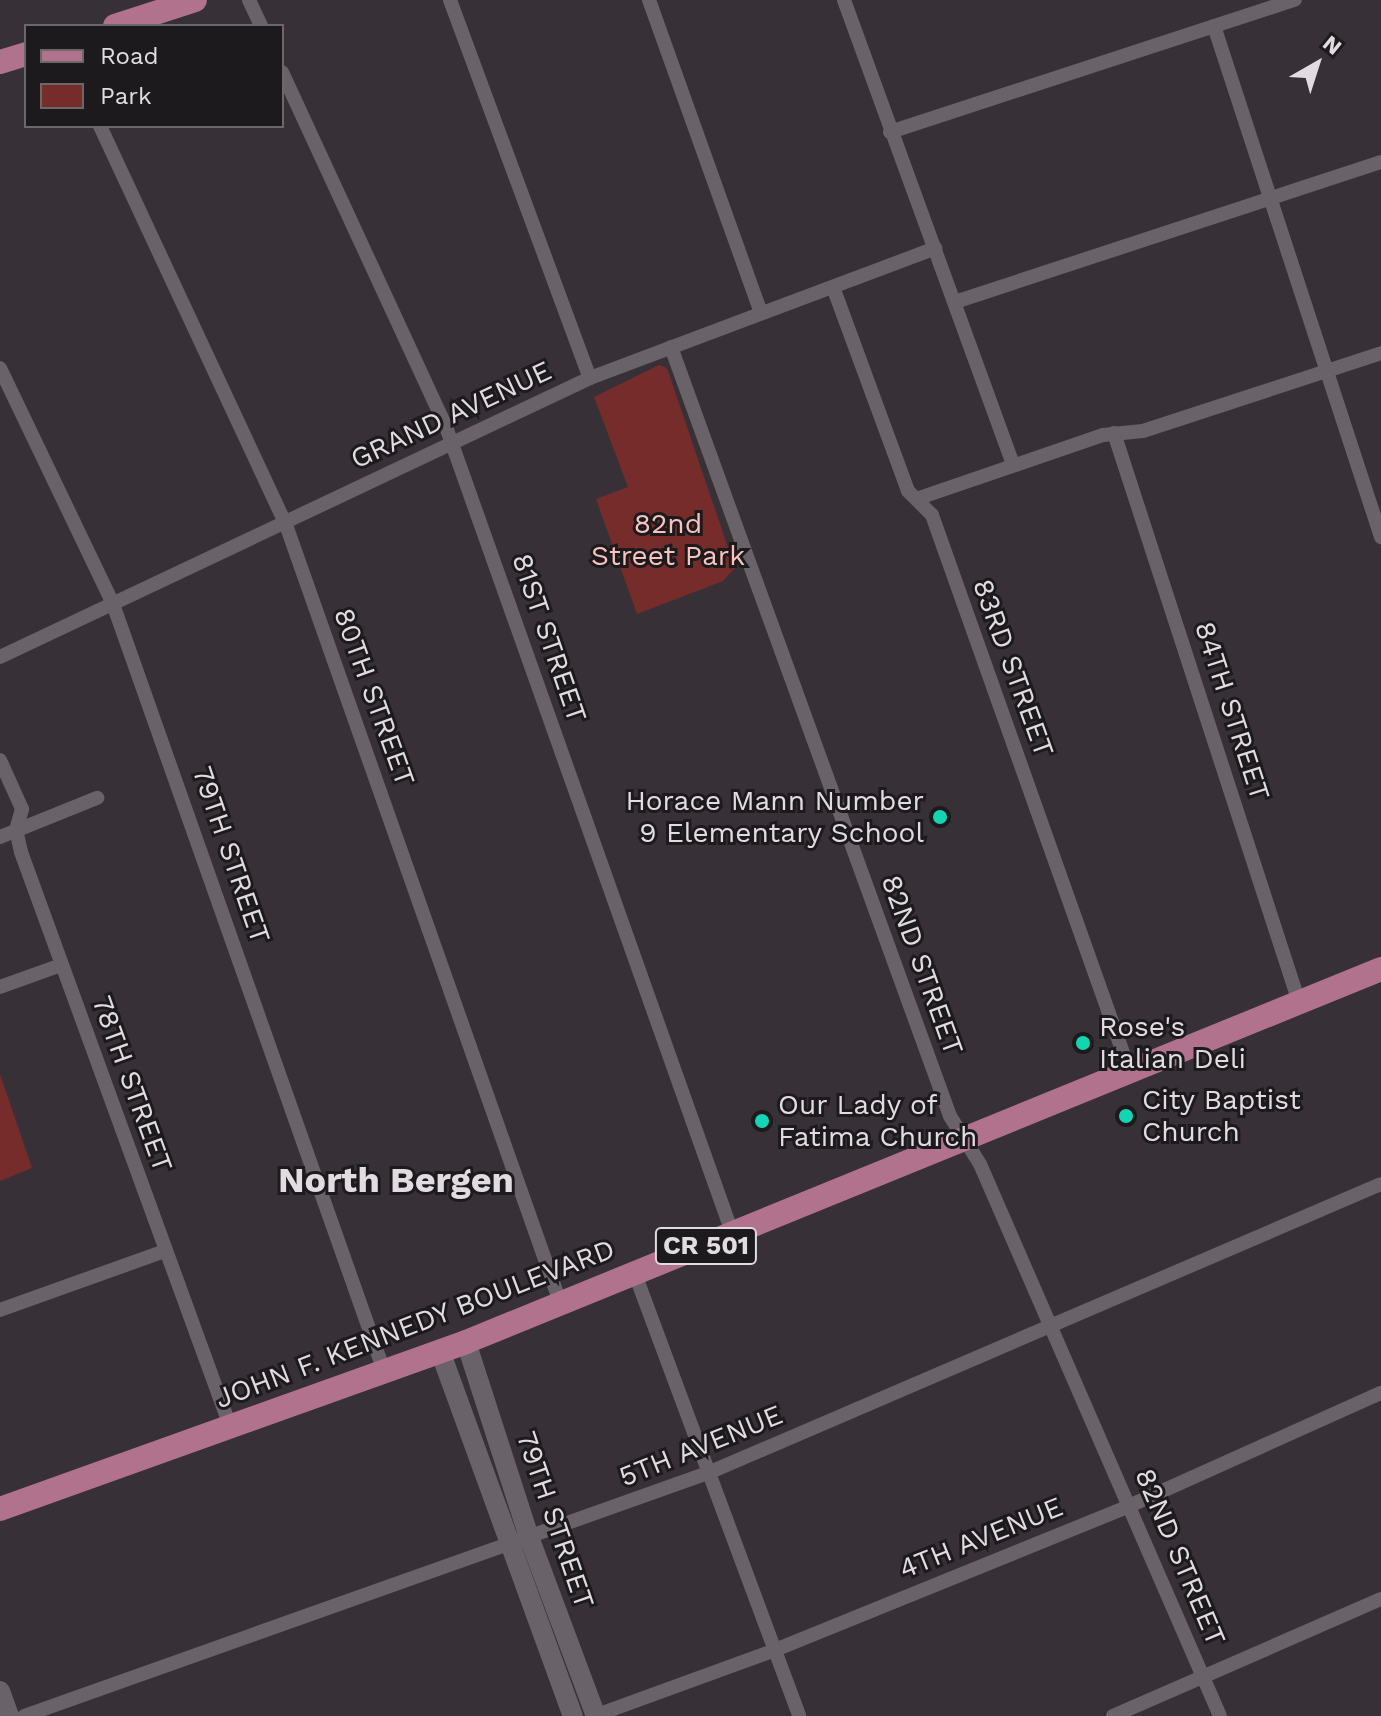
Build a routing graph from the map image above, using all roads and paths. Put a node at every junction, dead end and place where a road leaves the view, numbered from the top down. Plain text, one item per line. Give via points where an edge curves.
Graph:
1 (195, 0) edge
2 (249, 0) edge
3 (450, 0) edge
4 (649, 0) edge
5 (844, 0) edge
6 (1295, 0) edge
7 (121, 24) edge
8 (260, 24) edge
9 (1214, 26) junction
10 (24, 55) edge
11 (0, 62) edge
12 (284, 76) edge
13 (101, 128) edge
14 (890, 132) junction
15 (1381, 162) edge
16 (1270, 198) junction
17 (935, 248) junction
18 (833, 287) junction
19 (955, 302) junction
20 (761, 313) junction
21 (671, 347) junction
22 (1381, 353) edge
23 (0, 368) edge
24 (1327, 371) junction
25 (590, 378) junction
26 (1114, 433) junction
27 (452, 443) junction
28 (1013, 465) junction
29 (919, 498) junction
30 (285, 522) junction
31 (1381, 537) edge
32 (113, 604) junction
33 (0, 657) edge
34 (0, 760) edge
35 (97, 798) dead end
36 (16, 830) junction
37 (0, 837) edge
38 (61, 965) junction
39 (1381, 969) edge
40 (0, 987) edge
41 (1300, 1005) junction
42 (1131, 1075) junction
43 (966, 1141) junction
44 (1381, 1184) edge
45 (733, 1235) junction
46 (165, 1251) junction
47 (635, 1274) junction
48 (560, 1302) junction
49 (0, 1310) edge
50 (1052, 1326) junction
51 (466, 1342) junction
52 (440, 1351) junction
53 (384, 1371) junction
54 (1381, 1393) edge
55 (230, 1426) junction
56 (708, 1473) junction
57 (1129, 1506) junction
58 (0, 1509) edge
59 (519, 1540) junction
60 (1381, 1599) edge
61 (775, 1650) junction
62 (1204, 1678) junction
63 (0, 1691) edge
64 (9, 1716) edge
65 (24, 1716) edge
66 (573, 1716) edge
67 (595, 1716) edge
68 (799, 1716) edge
69 (1113, 1716) edge
70 (1220, 1716) edge

1 - 7 main road
2 - 8 street
3 - 25 street
4 - 20 street
5 - 14 street
6 - 9 street
9 - 14 street
9 - 16 street
10 - 11 main road
12 - 27 street, 81ST STREET
13 - 30 street, 80TH STREET
14 - 17 street
15 - 16 street
16 - 19 street
16 - 24 street
17 - 18 street, GRAND AVENUE
17 - 19 street
18 - 20 street, GRAND AVENUE
18 - 29 street, 83RD STREET via 908,491
19 - 28 street
20 - 21 street, GRAND AVENUE
21 - 25 street, GRAND AVENUE
21 - 43 street, 82ND STREET via 944,1101
22 - 24 street
23 - 32 street, 79TH STREET
24 - 26 street via 1143,431
24 - 31 street
25 - 27 street, GRAND AVENUE
26 - 28 street
26 - 41 street, 84TH STREET
27 - 30 street, GRAND AVENUE
27 - 45 street, 81ST STREET
28 - 29 street
29 - 42 street, 83RD STREET via 932,515
30 - 32 street, GRAND AVENUE
30 - 48 street, 80TH STREET
32 - 33 street, GRAND AVENUE
32 - 53 street, 79TH STREET
34 - 36 street, 78TH STREET via 22,809
35 - 36 street
36 - 37 street
36 - 38 street, 78TH STREET
38 - 40 street
38 - 46 street, 78TH STREET
39 - 41 main road, JOHN F. KENNEDY BOULEVARD / CR 501
41 - 42 main road, JOHN F. KENNEDY BOULEVARD / CR 501
42 - 43 main road, JOHN F. KENNEDY BOULEVARD / CR 501
43 - 45 main road, JOHN F. KENNEDY BOULEVARD / CR 501
43 - 50 street, 82ND STREET
44 - 50 street, 5TH AVENUE
45 - 47 main road, JOHN F. KENNEDY BOULEVARD / CR 501
46 - 49 street
46 - 55 street, 78TH STREET
47 - 48 main road, JOHN F. KENNEDY BOULEVARD / CR 501
47 - 56 street
48 - 51 main road, JOHN F. KENNEDY BOULEVARD / CR 501
50 - 56 street, 5TH AVENUE
50 - 57 street, 82ND STREET
51 - 52 main road, JOHN F. KENNEDY BOULEVARD / CR 501
51 - 59 street, 79TH STREET
52 - 53 main road, JOHN F. KENNEDY BOULEVARD / CR 501
52 - 59 street, 79TH STREET
53 - 55 main road, JOHN F. KENNEDY BOULEVARD / CR 501
54 - 57 street, 4TH AVENUE
55 - 58 main road, JOHN F. KENNEDY BOULEVARD / CR 501
56 - 59 street, 5TH AVENUE
56 - 61 street
57 - 61 street, 4TH AVENUE
57 - 62 street, 82ND STREET
59 - 65 street, 5TH AVENUE
59 - 66 street, 79TH STREET
59 - 67 street, 79TH STREET
60 - 62 street
61 - 67 street, 4TH AVENUE
61 - 68 street
62 - 69 street
62 - 70 street, 82ND STREET
63 - 64 street

